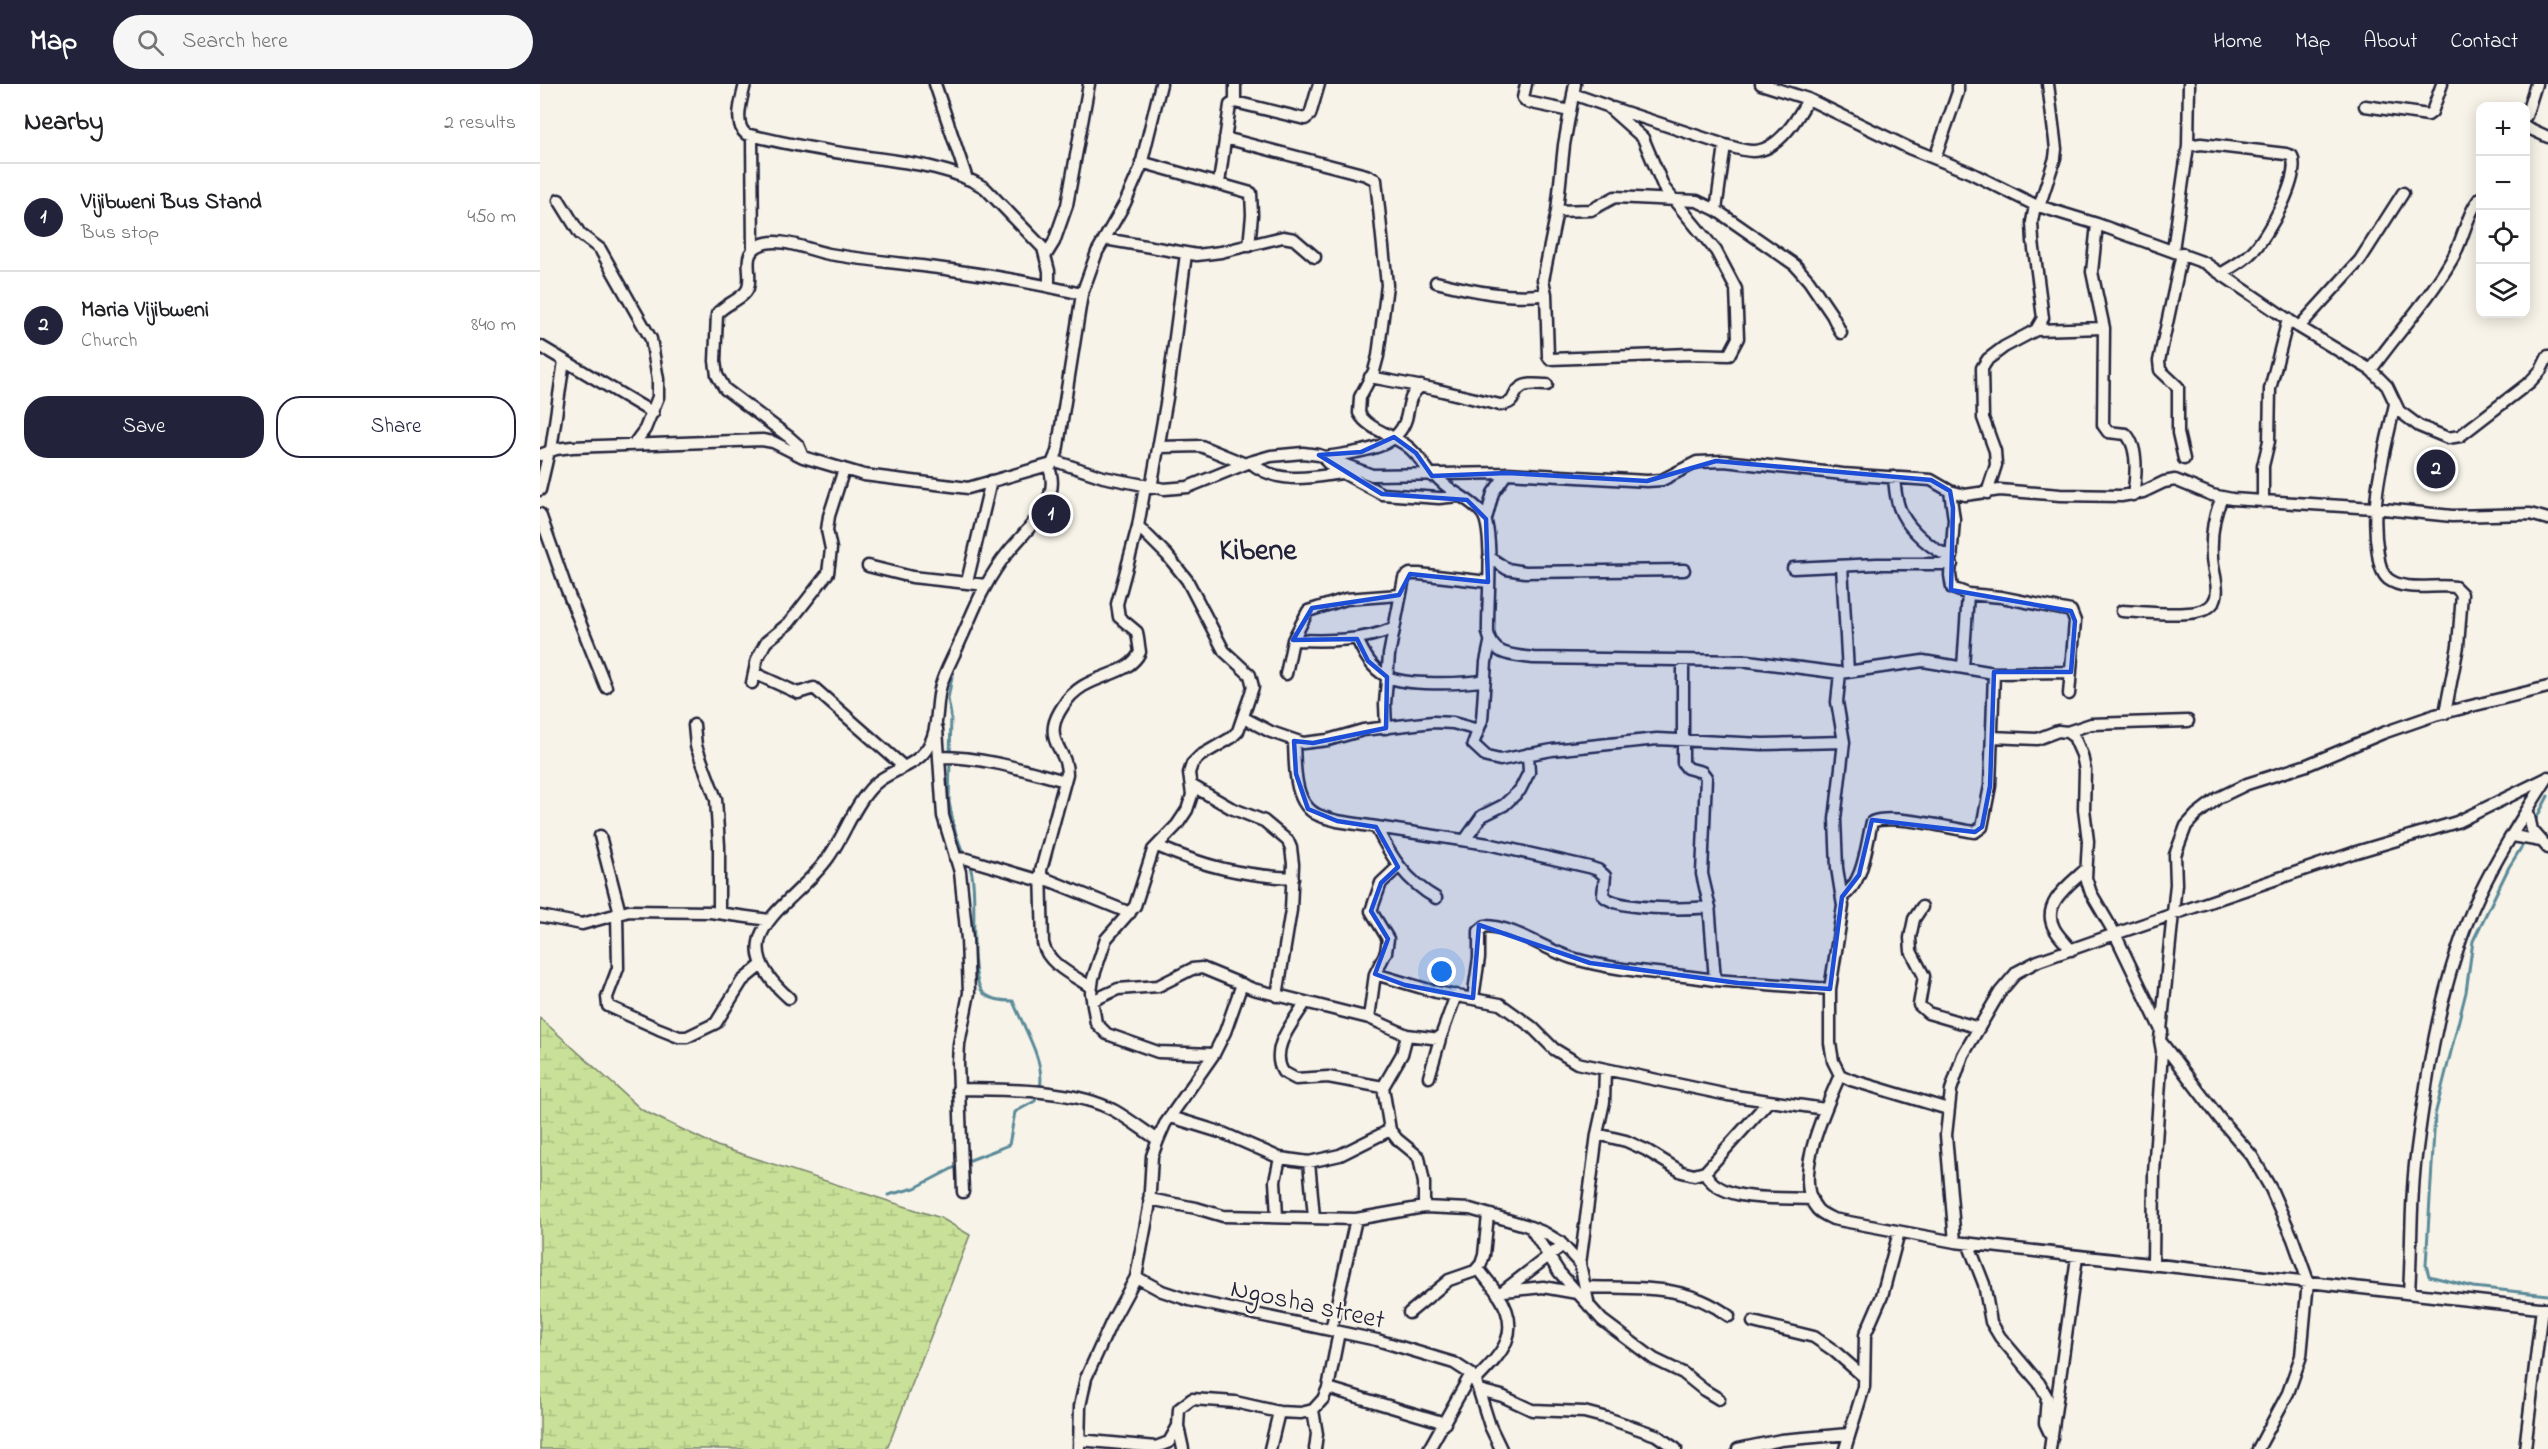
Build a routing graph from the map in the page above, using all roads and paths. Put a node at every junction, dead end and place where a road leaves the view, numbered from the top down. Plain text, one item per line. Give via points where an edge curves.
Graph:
1 (745, 84) edge
2 (934, 84) edge
3 (1089, 84) edge
4 (1161, 84) edge
5 (1235, 84) edge
6 (1319, 84) edge
7 (1526, 84) edge
8 (1761, 84) edge
9 (1958, 84) edge
10 (2048, 84) edge
11 (2189, 84) edge
12 (2442, 84) edge
13 (2536, 84) edge
14 (1574, 89) edge
15 (1808, 99) junction
16 (1235, 102) junction
17 (2530, 103) edge
18 (1607, 106) junction
19 (2365, 106) dead end
20 (1570, 111) junction
21 (2530, 129) edge
22 (752, 136) junction
23 (2548, 137) edge
24 (1225, 138) junction
25 (1725, 145) junction
26 (2188, 146) junction
27 (1935, 158) junction
28 (1142, 162) junction
29 (967, 179) junction
30 (1219, 183) junction
31 (2403, 193) dead end
32 (1674, 199) junction
33 (558, 200) dead end
34 (2476, 205) edge
35 (2037, 206) junction
36 (1716, 210) junction
37 (1557, 211) junction
38 (2097, 224) junction
39 (1105, 239) junction
40 (1249, 246) junction
41 (753, 250) junction
42 (2178, 251) junction
43 (1186, 254) junction
44 (1046, 255) junction
45 (1315, 257) dead end
46 (2222, 273) junction
47 (1436, 282) dead end
48 (1049, 286) junction
49 (1083, 294) junction
50 (1546, 294) junction
51 (2288, 319) junction
52 (2104, 327) junction
53 (2299, 327) junction
54 (2036, 330) junction
55 (1841, 333) dead end
56 (540, 346) edge
57 (2548, 356) edge
58 (564, 361) junction
59 (2371, 370) junction
60 (1370, 377) junction
61 (1547, 385) dead end
62 (1421, 386) junction
63 (2395, 405) junction
64 (653, 413) junction
65 (1394, 437) junction
66 (634, 444) junction
67 (1160, 447) junction
68 (547, 452) edge
69 (1322, 456) junction
70 (803, 457) junction
71 (2184, 459) dead end
72 (1052, 463) junction
73 (1248, 463) junction
74 (844, 469) junction
75 (1342, 473) junction
76 (1507, 473) junction
77 (1433, 476) junction
78 (1894, 477) junction
79 (992, 481) junction
80 (1148, 487) junction
81 (540, 490) edge
82 (1950, 491) junction
83 (1987, 493) junction
84 (2133, 495) junction
85 (1458, 496) junction
86 (2222, 498) junction
87 (2263, 502) junction
88 (2374, 508) junction
89 (540, 514) edge
90 (1486, 519) junction
91 (2548, 519) edge
92 (1138, 526) junction
93 (1489, 557) junction
94 (1952, 561) junction
95 (868, 566) dead end
96 (1842, 566) junction
97 (1793, 568) dead end
98 (1684, 570) dead end
99 (967, 582) junction
100 (1488, 582) junction
101 (986, 585) junction
102 (1968, 594) junction
103 (1399, 595) junction
104 (2122, 611) dead end
105 (1394, 628) junction
106 (1357, 639) junction
107 (1293, 640) junction
108 (1490, 643) junction
109 (1683, 661) junction
110 (1963, 667) junction
111 (1844, 672) junction
112 (2071, 672) junction
113 (1994, 673) junction
114 (1286, 674) dead end
115 (1387, 677) junction
116 (1485, 680) junction
117 (606, 687) dead end
118 (2548, 687) edge
119 (2069, 694) dead end
120 (2445, 713) junction
121 (1244, 718) junction
122 (2188, 721) dead end
123 (937, 722) junction
124 (694, 725) dead end
125 (1386, 728) junction
126 (1478, 730) junction
127 (2067, 732) junction
128 (1992, 737) junction
129 (1684, 739) junction
130 (1294, 741) junction
131 (1844, 742) junction
132 (1528, 754) junction
133 (941, 757) junction
134 (904, 767) junction
135 (2548, 778) edge
136 (1065, 781) junction
137 (1191, 785) junction
138 (2528, 812) junction
139 (1376, 827) junction
140 (600, 836) dead end
141 (2513, 836) junction
142 (1465, 840) junction
143 (2544, 844) edge
144 (1157, 846) junction
145 (955, 858) junction
146 (1398, 867) junction
147 (2085, 870) junction
148 (1293, 878) junction
149 (1041, 879) junction
150 (1842, 897) junction
151 (1436, 898) dead end
152 (1710, 907) junction
153 (1922, 907) dead end
154 (619, 913) junction
155 (719, 913) junction
156 (1130, 913) junction
157 (540, 916) edge
158 (2171, 916) junction
159 (769, 920) junction
160 (2115, 934) junction
161 (2071, 950) junction
162 (760, 966) junction
163 (1375, 974) junction
164 (1714, 980) junction
165 (1242, 984) junction
166 (1091, 987) junction
167 (1830, 989) junction
168 (1456, 995) junction
169 (1277, 996) junction
170 (789, 998) dead end
171 (1473, 998) junction
172 (1094, 1000) junction
173 (1305, 1003) junction
174 (1369, 1018) junction
175 (1980, 1028) junction
176 (1407, 1035) junction
177 (2162, 1037) junction
178 (1440, 1039) junction
179 (1214, 1054) junction
180 (1605, 1070) junction
181 (1840, 1075) junction
182 (1430, 1077) dead end
183 (1383, 1087) junction
184 (958, 1089) junction
185 (1768, 1102) junction
186 (1825, 1109) junction
187 (1948, 1109) junction
188 (1171, 1117) junction
189 (1390, 1130) junction
190 (1597, 1134) junction
191 (1158, 1140) junction
192 (1280, 1158) junction
193 (1310, 1162) junction
194 (1705, 1172) junction
195 (963, 1192) dead end
196 (1149, 1198) junction
197 (1812, 1199) junction
198 (1424, 1206) junction
199 (1488, 1215) junction
200 (1276, 1216) junction
201 (1314, 1217) junction
202 (1356, 1220) junction
203 (1530, 1227) junction
204 (1899, 1232) junction
205 (1955, 1242) junction
206 (1968, 1243) junction
207 (1563, 1245) junction
208 (2078, 1257) junction
209 (1548, 1258) junction
210 (1580, 1264) junction
211 (2153, 1265) junction
212 (1478, 1268) junction
213 (1136, 1277) junction
214 (2308, 1281) junction
215 (1582, 1290) junction
216 (2409, 1292) junction
217 (1501, 1293) junction
218 (2545, 1309) edge
219 (1409, 1313) dead end
220 (1729, 1316) dead end
221 (1753, 1322) dead end
222 (1335, 1331) junction
223 (1864, 1377) junction
224 (1475, 1382) junction
225 (1328, 1388) junction
226 (1719, 1399) dead end
227 (1313, 1410) junction
228 (1280, 1412) junction
229 (1445, 1423) junction
230 (1178, 1426) junction
231 (1849, 1434) junction
232 (2051, 1443) edge
233 (1079, 1444) edge
234 (1184, 1449) edge
235 (1270, 1449) edge
236 (1315, 1449) edge
237 (1430, 1449) edge
238 (1501, 1449) edge
239 (1676, 1449) edge
240 (1739, 1449) edge
241 (1845, 1449) edge
242 (2258, 1449) edge
243 (2525, 1449) edge

1 - 22 street via 740,122 742,131
2 - 29 street
3 - 44 street via 1067,205
4 - 28 street
5 - 16 street
6 - 16 street via 1310,115 1305,118
7 - 20 street via 1527,102
8 - 15 street
9 - 27 street
10 - 35 street via 2055,158
11 - 26 street
12 - 19 street via 2428,115
13 - 17 street
14 - 18 street
14 - 20 street
15 - 25 street via 1794,124 1768,147 1753,152
15 - 27 street
16 - 24 street via 1230,105
18 - 25 street
18 - 32 street via 1643,138 1664,188
20 - 37 street
21 - 23 street
22 - 29 street via 913,164
22 - 41 street
24 - 30 street
24 - 60 street via 1376,180 1387,285 1378,356
25 - 36 street
26 - 42 street
26 - 46 street via 2201,144 2290,154 2294,160 2291,185 2267,231 2252,252
27 - 35 street
28 - 30 street
28 - 39 street
29 - 44 street via 984,188
30 - 40 street via 1252,195
31 - 53 street via 2360,260
32 - 36 street via 1697,201
32 - 37 street via 1615,196 1591,210
32 - 50 street via 1716,250 1737,289 1737,338 1729,356 1550,359
33 - 64 street via 580,234 600,249 645,325 658,379
34 - 59 street via 2453,258 2435,287
35 - 38 street
35 - 54 street via 2032,222 2033,241 2043,311 2042,323
36 - 55 street via 1795,265
37 - 50 street via 1543,280
38 - 42 street
38 - 52 street via 2092,272
39 - 43 street
39 - 49 street
40 - 43 street
40 - 45 street via 1283,237 1294,239
41 - 48 street via 777,241 857,258
41 - 70 street via 747,263 748,288 717,314 717,375 726,389 798,445
42 - 46 street
42 - 71 street via 2158,361 2160,370 2178,387 2178,433
43 - 67 street
44 - 48 street
46 - 51 street
47 - 50 street via 1516,295
48 - 49 street
49 - 72 street
51 - 53 street
51 - 87 street via 2270,390
52 - 54 street
52 - 84 street via 2103,425 2108,432 2130,438 2135,468
53 - 59 street
54 - 83 street via 2004,347 1982,368 1983,418 1996,465
56 - 58 street
57 - 63 street via 2530,382 2460,436 2441,436 2419,426
58 - 64 street
58 - 68 street
59 - 63 street via 2387,386
60 - 62 street
60 - 65 street via 1360,397 1359,413 1368,424
61 - 62 street via 1524,385 1508,404 1500,405
62 - 65 street via 1412,393 1406,420
63 - 88 street
64 - 66 street
65 - 69 street via 1361,452
65 - 77 street via 1416,453
66 - 68 street
66 - 70 street via 762,440
67 - 73 street via 1201,446
67 - 80 street
68 - 81 street
69 - 73 street via 1286,454
69 - 75 street
69 - 77 street via 1372,476
70 - 74 street
72 - 79 street
72 - 80 street
72 - 101 street via 1046,504
73 - 75 street via 1266,474 1284,478
73 - 80 street via 1188,487
74 - 79 street via 968,488
74 - 134 street via 829,516 828,573 789,623 766,642 753,678 798,693 814,688
75 - 85 street via 1382,494
76 - 77 street
76 - 78 street via 1647,481 1662,480 1697,462 1716,460
76 - 90 street via 1493,493
77 - 85 street
78 - 82 street via 1931,480
78 - 94 street via 1906,520
79 - 99 street
80 - 92 street
82 - 83 street via 1965,495
82 - 94 street via 1954,519
83 - 84 street via 2000,490
84 - 86 street via 2175,480
85 - 90 street
86 - 87 street
86 - 104 street via 2215,514 2212,542 2216,592 2213,603 2189,614
87 - 88 street
88 - 91 street via 2452,516 2530,514
88 - 120 street via 2378,558 2386,578 2403,586 2455,587 2462,594 2458,646
89 - 117 street
90 - 93 street
92 - 121 street via 1187,580 1224,651 1252,678
92 - 136 street via 1117,609 1119,617 1137,632 1140,652 1130,665 1079,687 1055,719 1054,736 1067,762
93 - 98 street via 1507,569 1525,572
93 - 100 street
94 - 96 street
94 - 102 street via 1952,588
95 - 99 street via 912,578
96 - 97 street
96 - 111 street
99 - 101 street
100 - 103 street via 1410,574 1404,578
100 - 108 street
101 - 123 street via 942,682
102 - 110 street
102 - 112 street via 2071,611 2075,621
103 - 105 street
103 - 107 street via 1346,599 1312,608
105 - 106 street
105 - 115 street
106 - 107 street
106 - 115 street via 1368,661
107 - 114 street
108 - 109 street via 1496,650 1533,658
108 - 116 street
109 - 111 street via 1748,662
109 - 129 street
110 - 111 street via 1923,661
110 - 113 street
111 - 131 street via 1836,702
112 - 113 street
112 - 119 street
113 - 128 street
115 - 116 street via 1453,684
115 - 125 street
116 - 126 street
118 - 120 street
120 - 158 street via 2247,784 2206,807 2186,826 2180,839 2175,855
121 - 130 street
121 - 137 street via 1231,738 1194,761 1189,773
122 - 127 street via 2091,724
123 - 133 street
123 - 134 street via 925,751
124 - 155 street via 696,746 716,798
125 - 126 street via 1442,721
125 - 130 street via 1346,733 1313,743
126 - 132 street via 1473,744 1486,757
127 - 128 street via 2058,731 2037,739
127 - 147 street via 2078,744 2085,770
128 - 150 street via 1990,786 1982,827 1975,832 1896,820 1872,822 1859,876
129 - 131 street via 1762,744
129 - 132 street
129 - 152 street via 1684,766 1705,773 1706,777 1701,863
130 - 139 street via 1296,774 1308,809 1318,816
131 - 150 street via 1836,819
132 - 142 street via 1529,772 1520,790 1504,805 1482,816
133 - 136 street via 993,762
133 - 145 street via 944,816
134 - 159 street via 881,779 867,793 827,859
135 - 138 street
135 - 158 street via 2457,822 2353,853
136 - 149 street
137 - 144 street via 1187,810
137 - 148 street via 1274,828 1291,848
138 - 141 street
138 - 143 street via 2532,830
139 - 142 street
139 - 146 street
140 - 154 street
141 - 143 street
141 - 216 street via 2478,897 2457,955 2435,1042 2416,1157
142 - 152 street via 1598,870 1605,876 1603,895 1610,902 1658,908
144 - 148 street via 1198,864 1250,876
144 - 156 street
145 - 149 street
145 - 184 street via 965,903 970,978 959,1044
146 - 151 street
146 - 163 street via 1381,883 1371,911 1388,939
147 - 160 street via 2091,893
147 - 161 street via 2051,907 2051,923
148 - 169 street
149 - 156 street
149 - 166 street via 1045,951
150 - 167 street
152 - 164 street
153 - 175 street via 1914,919 1911,938 1911,951 1924,976 1919,1005 1928,1012
154 - 155 street
154 - 157 street via 582,924
154 - 162 street via 618,968 607,997 608,1006 679,1037 716,1023 742,981
155 - 159 street
156 - 166 street via 1106,939
158 - 160 street
158 - 177 street
159 - 162 street via 758,946
160 - 161 street
160 - 177 street
161 - 175 street via 2017,972
162 - 170 street
163 - 168 street via 1405,985
163 - 174 street
164 - 167 street
164 - 171 street via 1590,963 1485,926 1479,931
165 - 169 street
165 - 172 street via 1197,968 1158,986 1118,988
165 - 179 street
166 - 172 street
167 - 181 street via 1830,1043
168 - 171 street
168 - 178 street
169 - 173 street
171 - 180 street via 1510,1010 1565,1058
172 - 179 street via 1096,1023 1119,1040 1158,1052
173 - 174 street
173 - 183 street via 1279,1047 1283,1072 1296,1079 1328,1077
174 - 176 street
175 - 187 street via 1959,1066
176 - 178 street
176 - 183 street via 1402,1054
177 - 211 street
177 - 214 street via 2220,1119 2253,1156 2271,1189
178 - 182 street
179 - 188 street
180 - 185 street
180 - 190 street
181 - 186 street
181 - 187 street
183 - 189 street
184 - 191 street via 1001,1089 1070,1097 1113,1110
184 - 195 street
185 - 186 street
185 - 194 street
186 - 197 street via 1809,1161
187 - 205 street via 1947,1156
188 - 191 street
188 - 192 street via 1223,1133
189 - 193 street via 1340,1155
189 - 198 street via 1419,1157
190 - 194 street via 1636,1146 1682,1172
190 - 210 street
191 - 196 street via 1152,1156
192 - 193 street
192 - 200 street via 1275,1182
193 - 201 street
194 - 197 street via 1712,1184 1734,1195
196 - 200 street via 1223,1216
196 - 213 street
197 - 204 street via 1818,1210 1833,1219
198 - 199 street via 1470,1209
198 - 202 street
199 - 203 street
199 - 212 street via 1484,1255
200 - 201 street
201 - 202 street
202 - 222 street
203 - 207 street
203 - 209 street
204 - 205 street
204 - 223 street via 1880,1302 1866,1330
205 - 206 street
206 - 208 street
206 - 232 street via 1984,1284 1991,1322 2047,1397 2045,1423
207 - 209 street
207 - 210 street
208 - 211 street
208 - 232 street
209 - 215 street
209 - 217 street
210 - 215 street
211 - 214 street
212 - 217 street
212 - 219 street via 1449,1280
213 - 222 street, Ngosha street via 1162,1292 1189,1300
213 - 233 street via 1086,1378 1080,1406
214 - 216 street
214 - 242 street via 2301,1356 2288,1393
215 - 217 street via 1543,1287
215 - 220 street via 1677,1292 1706,1301
215 - 226 street via 1589,1306 1602,1320 1654,1359 1683,1373
216 - 218 street
217 - 224 street via 1510,1331 1507,1344
218 - 243 street
221 - 223 street via 1823,1342
222 - 224 street, Ngosha street via 1443,1359
222 - 225 street
223 - 231 street
224 - 229 street
224 - 238 street
224 - 239 street, Ngosha street via 1532,1410 1584,1412 1607,1418 1656,1435
225 - 227 street
225 - 229 street
227 - 228 street
227 - 236 street
228 - 230 street via 1197,1397 1179,1409
228 - 235 street
229 - 237 street
230 - 233 street via 1168,1442 1156,1447
230 - 234 street
231 - 240 street via 1781,1440
231 - 241 street

